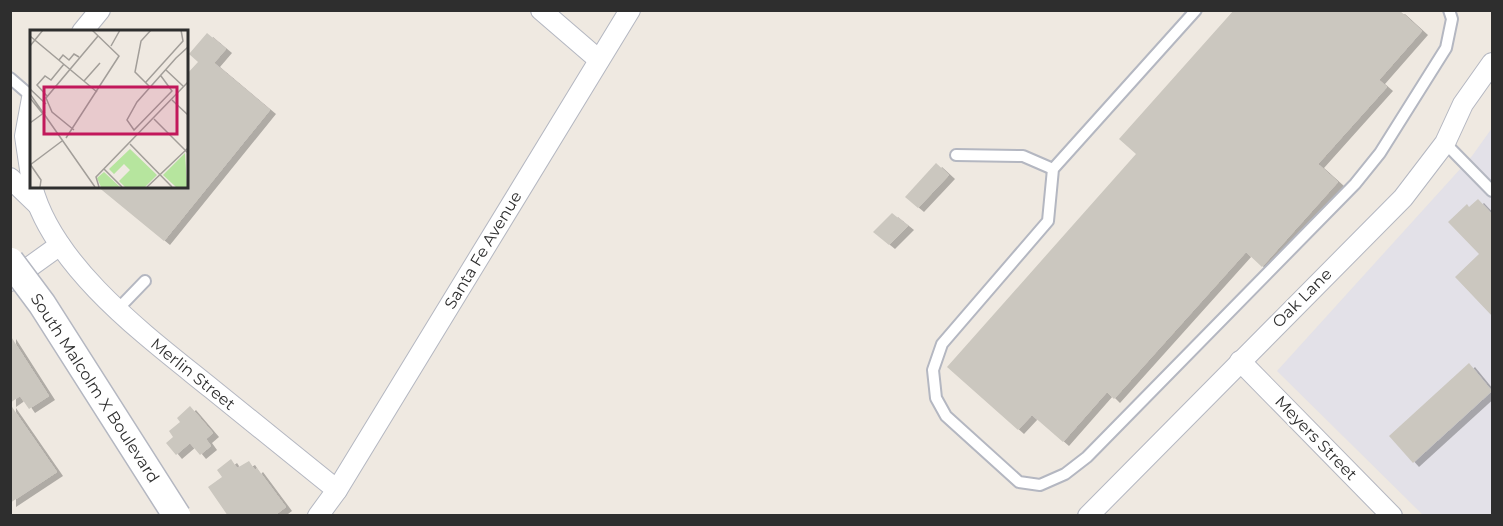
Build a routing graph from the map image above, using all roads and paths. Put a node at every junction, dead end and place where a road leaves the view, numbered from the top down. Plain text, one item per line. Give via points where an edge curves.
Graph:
1 (100, 10) edge
2 (541, 10) edge
3 (630, 10) edge
4 (1196, 10) edge
5 (1449, 10) edge
6 (84, 30) edge
7 (599, 60) junction
8 (1492, 63) edge
9 (10, 78) edge
10 (30, 95) edge
11 (30, 108) edge
12 (1444, 143) junction
13 (956, 155) dead end
14 (1053, 169) junction
15 (30, 171) edge
16 (10, 178) edge
17 (33, 188) edge
18 (1492, 191) edge
19 (39, 206) junction
20 (60, 244) junction
21 (10, 261) edge
22 (10, 281) edge
23 (145, 281) dead end
24 (117, 310) junction
25 (1240, 361) junction
26 (337, 490) junction
27 (177, 516) edge
28 (318, 516) edge
29 (1088, 516) edge
30 (1392, 516) edge

1 - 6 street
2 - 7 street
3 - 7 street, Santa Fe Avenue
4 - 14 lane
5 - 14 lane via 1452,19 1446,48 1380,153 1355,183 1087,457 1065,474 1040,485 1019,482 946,416 936,398 933,370 942,344 1048,221
7 - 26 street, Santa Fe Avenue
8 - 12 street, Oak Lane via 1463,104
9 - 10 lane
11 - 15 street via 25,136
12 - 18 lane
12 - 25 street, Oak Lane via 1403,198
13 - 14 lane via 1023,156
16 - 19 street
17 - 19 street
19 - 20 street, Merlin Street
20 - 22 street
20 - 24 street, Merlin Street
21 - 27 street, South Malcolm X Boulevard, bridge via 42,304
23 - 24 lane
24 - 26 street, Merlin Street
25 - 29 street, Oak Lane
25 - 30 street, Meyers Street
26 - 28 street, Santa Fe Avenue

